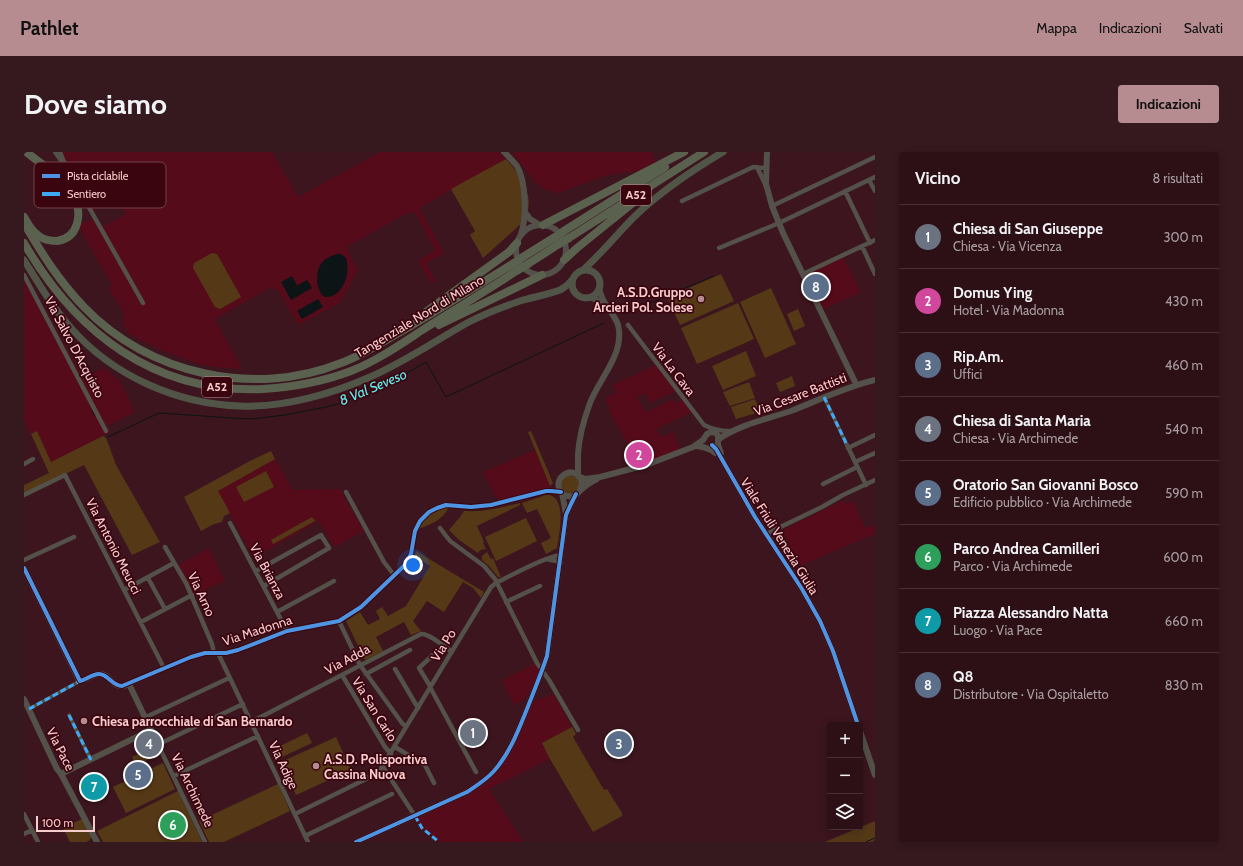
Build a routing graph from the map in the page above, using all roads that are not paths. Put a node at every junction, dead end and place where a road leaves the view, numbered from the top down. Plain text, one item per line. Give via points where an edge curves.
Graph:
1 (26, 152) edge
2 (55, 152) edge
3 (60, 152) edge
4 (684, 152) edge
5 (689, 152) edge
6 (704, 152) edge
7 (723, 152) edge
8 (767, 152) edge
9 (506, 153) edge
10 (875, 157) edge
11 (40, 162) edge
12 (62, 162) edge
13 (64, 162) edge
14 (757, 167) junction
15 (766, 168) junction
16 (674, 170) junction
17 (875, 177) edge
18 (869, 180) junction
19 (767, 189) junction
20 (845, 191) junction
21 (875, 191) edge
22 (682, 201) dead end
23 (772, 206) junction
24 (77, 208) edge
25 (89, 208) edge
26 (524, 210) junction
27 (24, 217) edge
28 (24, 223) edge
29 (779, 223) junction
30 (541, 225) junction
31 (566, 234) junction
32 (519, 240) junction
33 (875, 240) edge
34 (24, 243) edge
35 (870, 243) junction
36 (862, 246) junction
37 (719, 248) dead end
38 (598, 255) junction
39 (24, 260) edge
40 (564, 260) junction
41 (516, 266) junction
42 (583, 270) junction
43 (24, 274) edge
44 (596, 274) junction
45 (803, 274) junction
46 (875, 274) edge
47 (542, 275) junction
48 (572, 280) junction
49 (599, 289) junction
50 (561, 290) junction
51 (575, 293) junction
52 (590, 297) junction
53 (143, 303) dead end
54 (605, 304) junction
55 (628, 325) dead end
56 (386, 340) junction
57 (392, 350) junction
58 (875, 380) edge
59 (856, 384) junction
60 (824, 397) junction
61 (704, 425) junction
62 (731, 430) junction
63 (106, 431) dead end
64 (875, 435) edge
65 (718, 438) junction
66 (708, 439) junction
67 (695, 446) junction
68 (847, 446) junction
69 (875, 453) edge
70 (578, 454) junction
71 (720, 456) junction
72 (33, 459) dead end
73 (24, 464) edge
74 (856, 464) junction
75 (728, 470) junction
76 (570, 472) junction
77 (579, 477) junction
78 (600, 477) junction
79 (875, 480) edge
80 (558, 482) junction
81 (823, 484) dead end
82 (866, 484) junction
83 (546, 491) junction
84 (346, 492) dead end
85 (578, 492) junction
86 (562, 493) junction
87 (24, 495) edge
88 (566, 515) junction
89 (230, 523) dead end
90 (440, 528) dead end
91 (766, 534) junction
92 (74, 537) dead end
93 (165, 547) dead end
94 (561, 555) junction
95 (546, 559) junction
96 (24, 560) edge
97 (561, 562) junction
98 (174, 564) junction
99 (24, 568) edge
100 (256, 571) junction
101 (394, 575) junction
102 (148, 578) junction
103 (334, 581) dead end
104 (496, 583) junction
105 (264, 586) junction
106 (540, 586) dead end
107 (124, 590) junction
108 (192, 595) junction
109 (506, 602) junction
110 (165, 609) junction
111 (278, 612) junction
112 (339, 621) junction
113 (140, 622) junction
114 (287, 631) junction
115 (445, 647) junction
116 (410, 650) dead end
117 (452, 652) junction
118 (216, 653) junction
119 (360, 665) junction
120 (164, 668) junction
121 (395, 669) dead end
122 (543, 670) junction
123 (366, 674) junction
124 (342, 675) junction
125 (230, 678) junction
126 (80, 681) junction
127 (129, 684) junction
128 (430, 687) junction
129 (24, 699) edge
130 (243, 704) junction
131 (418, 708) junction
132 (26, 710) edge
133 (69, 715) dead end
134 (146, 717) junction
135 (251, 722) junction
136 (857, 722) edge
137 (406, 727) junction
138 (151, 730) junction
139 (578, 730) dead end
140 (258, 736) junction
141 (863, 740) edge
142 (159, 744) junction
143 (395, 747) junction
144 (391, 754) junction
145 (91, 760) junction
146 (383, 767) junction
147 (476, 772) dead end
148 (61, 774) junction
149 (875, 775) edge
150 (174, 776) junction
151 (434, 783) dead end
152 (392, 794) dead end
153 (24, 814) edge
154 (294, 814) junction
155 (415, 816) junction
156 (32, 830) junction
157 (24, 834) edge
158 (305, 836) junction
159 (95, 841) edge
160 (38, 842) edge
161 (205, 842) edge
162 (308, 842) edge
163 (356, 842) edge

1 - 11 highway
2 - 12 street
3 - 13 street
4 - 30 highway
5 - 31 highway, Tangenziale Nord di Milano / A52
6 - 16 highway, Tangenziale Nord di Milano / A52
7 - 38 main road via 656,198
8 - 15 street
9 - 26 street via 520,173
10 - 23 street
14 - 15 street
14 - 19 street
14 - 22 street
15 - 19 street
16 - 31 highway, Tangenziale Nord di Milano / A52
16 - 40 highway
17 - 18 street
18 - 20 street
18 - 21 street
19 - 23 street
20 - 29 street
20 - 35 street
23 - 29 street
24 - 27 highway via 77,225 73,233 64,239 53,241 39,236
25 - 53 street
26 - 30 street via 527,217
26 - 32 street
28 - 56 highway, Tangenziale Nord di Milano / A52 via 44,258 84,308 124,340 182,368 208,375 239,378 296,376 341,363
29 - 37 street
29 - 45 street
30 - 32 street via 529,228
30 - 40 street via 555,229 563,239 566,247
31 - 41 highway, Tangenziale Nord di Milano / A52, bridge
32 - 47 street via 517,254 521,264 529,271
32 - 56 highway via 509,252
33 - 35 street
34 - 57 highway, Tangenziale Nord di Milano / A52 via 62,298 99,335 143,364 185,380 227,388 281,388 326,380 353,370
35 - 36 street
36 - 45 street
36 - 46 street
38 - 42 main road
38 - 44 main road
39 - 50 main road via 50,301 72,329 114,365 171,394 216,404 241,406 301,400 344,388 381,372 485,314 518,301
40 - 47 street via 555,270
41 - 56 highway, Tangenziale Nord di Milano / A52
41 - 57 highway, Tangenziale Nord di Milano / A52
42 - 44 main road via 590,270
42 - 48 main road
43 - 63 street, Via Salvo D'Acquisto
44 - 49 main road via 600,281
45 - 59 street
47 - 57 highway
48 - 50 main road
48 - 51 main road
49 - 52 main road
49 - 54 street
50 - 51 main road
51 - 52 main road via 582,298
52 - 54 street
54 - 70 street via 618,322 619,343 590,404
55 - 61 street, Via La Cava
58 - 59 street, Via Cesare Battisti
59 - 60 street, Via Cesare Battisti
60 - 62 street, Via Cesare Battisti
60 - 68 street
61 - 62 street, Via Cesare Battisti via 720,431
61 - 66 street, Via La Cava
62 - 65 street, Via Cesare Battisti
64 - 68 street
65 - 66 street via 714,432
65 - 66 street, Via Cesare Battisti via 715,445
65 - 75 street, Viale Friuli Venezia Giulia via 718,447
66 - 67 street, Via Cesare Battisti
66 - 71 street, Viale Friuli Venezia Giulia
67 - 71 street via 712,450
67 - 78 street via 646,465
68 - 74 street
69 - 74 street
70 - 76 street
70 - 77 street
71 - 75 street, Viale Friuli Venezia Giulia
72 - 73 street
74 - 81 street
74 - 82 street
75 - 91 street, Viale Friuli Venezia Giulia
76 - 77 street
76 - 80 street via 562,475
77 - 78 street
77 - 85 street via 582,482
78 - 85 street
79 - 82 street
80 - 83 street, Via Madonna
80 - 86 street
82 - 91 street
83 - 86 street, Via Madonna
83 - 101 street, Via Madonna via 491,505 446,505 433,509 417,526 411,554 404,566
84 - 101 street via 384,562
85 - 86 street via 568,496
85 - 88 street
86 - 88 street
87 - 107 street, Via Antonio Meucci via 65,475
88 - 94 street
89 - 100 street, Via Brianza
90 - 104 street via 450,541 484,566
91 - 136 street, Viale Friuli Venezia Giulia via 820,621
92 - 96 street
93 - 98 street, Via Arno
94 - 95 street, Via Po
94 - 97 street
95 - 97 street
95 - 104 street, Via Po
97 - 122 street
98 - 102 street
98 - 108 street, Via Arno
99 - 126 street
100 - 105 street, Via Brianza
100 - 105 street via 321,535 329,548
101 - 112 street, Via Madonna via 361,607
102 - 107 street
102 - 110 street
103 - 111 street
104 - 109 street
104 - 117 street, Via Po via 491,587
105 - 111 street, Via Brianza
106 - 109 street
107 - 113 street, Via Antonio Meucci
108 - 110 street
108 - 118 street, Via Arno
109 - 122 street
110 - 113 street
111 - 114 street, Via Brianza
112 - 114 street, Via Madonna
112 - 119 street
113 - 120 street, Via Antonio Meucci
114 - 118 street, Via Madonna via 238,650
115 - 117 street, Via Adda
115 - 119 street, Via Adda via 422,633
115 - 128 street via 419,668
116 - 123 street
117 - 128 street, Via Po
118 - 120 street, Via Madonna via 205,653
118 - 125 street, Via Adige
119 - 123 street
119 - 124 street, Via Adda
120 - 127 street, Via Madonna
121 - 131 street
122 - 139 street
122 - 155 street via 514,741 494,771 467,792
123 - 137 street
124 - 135 street, Via Adda
124 - 144 street, Via San Carlo
125 - 130 street, Via Adige
125 - 134 street
126 - 127 street via 100,674 116,685
126 - 132 street
127 - 134 street, Via Archimede
128 - 131 street, Via Po
128 - 147 street
129 - 132 street, Via Pace
130 - 135 street, Via Adige
130 - 142 street
131 - 137 street, Via Po
132 - 148 street, Via Pace
133 - 145 street
134 - 138 street, Via Archimede
135 - 140 street, Via Adige
137 - 143 street, Via Po
138 - 142 street, Via Archimede
138 - 145 street
140 - 150 street
140 - 154 street, Via Adige
141 - 149 street
142 - 150 street, Via Archimede
143 - 144 street, Via Po
143 - 151 street via 426,765
144 - 146 street, Via Po
145 - 148 street
146 - 154 street via 366,779
146 - 155 street
148 - 159 street, Via Pace
150 - 161 street, Via Archimede
152 - 158 street
153 - 156 street
154 - 158 street, Via Adige
155 - 163 street
156 - 157 street
156 - 160 street
158 - 162 street, Via Adige

